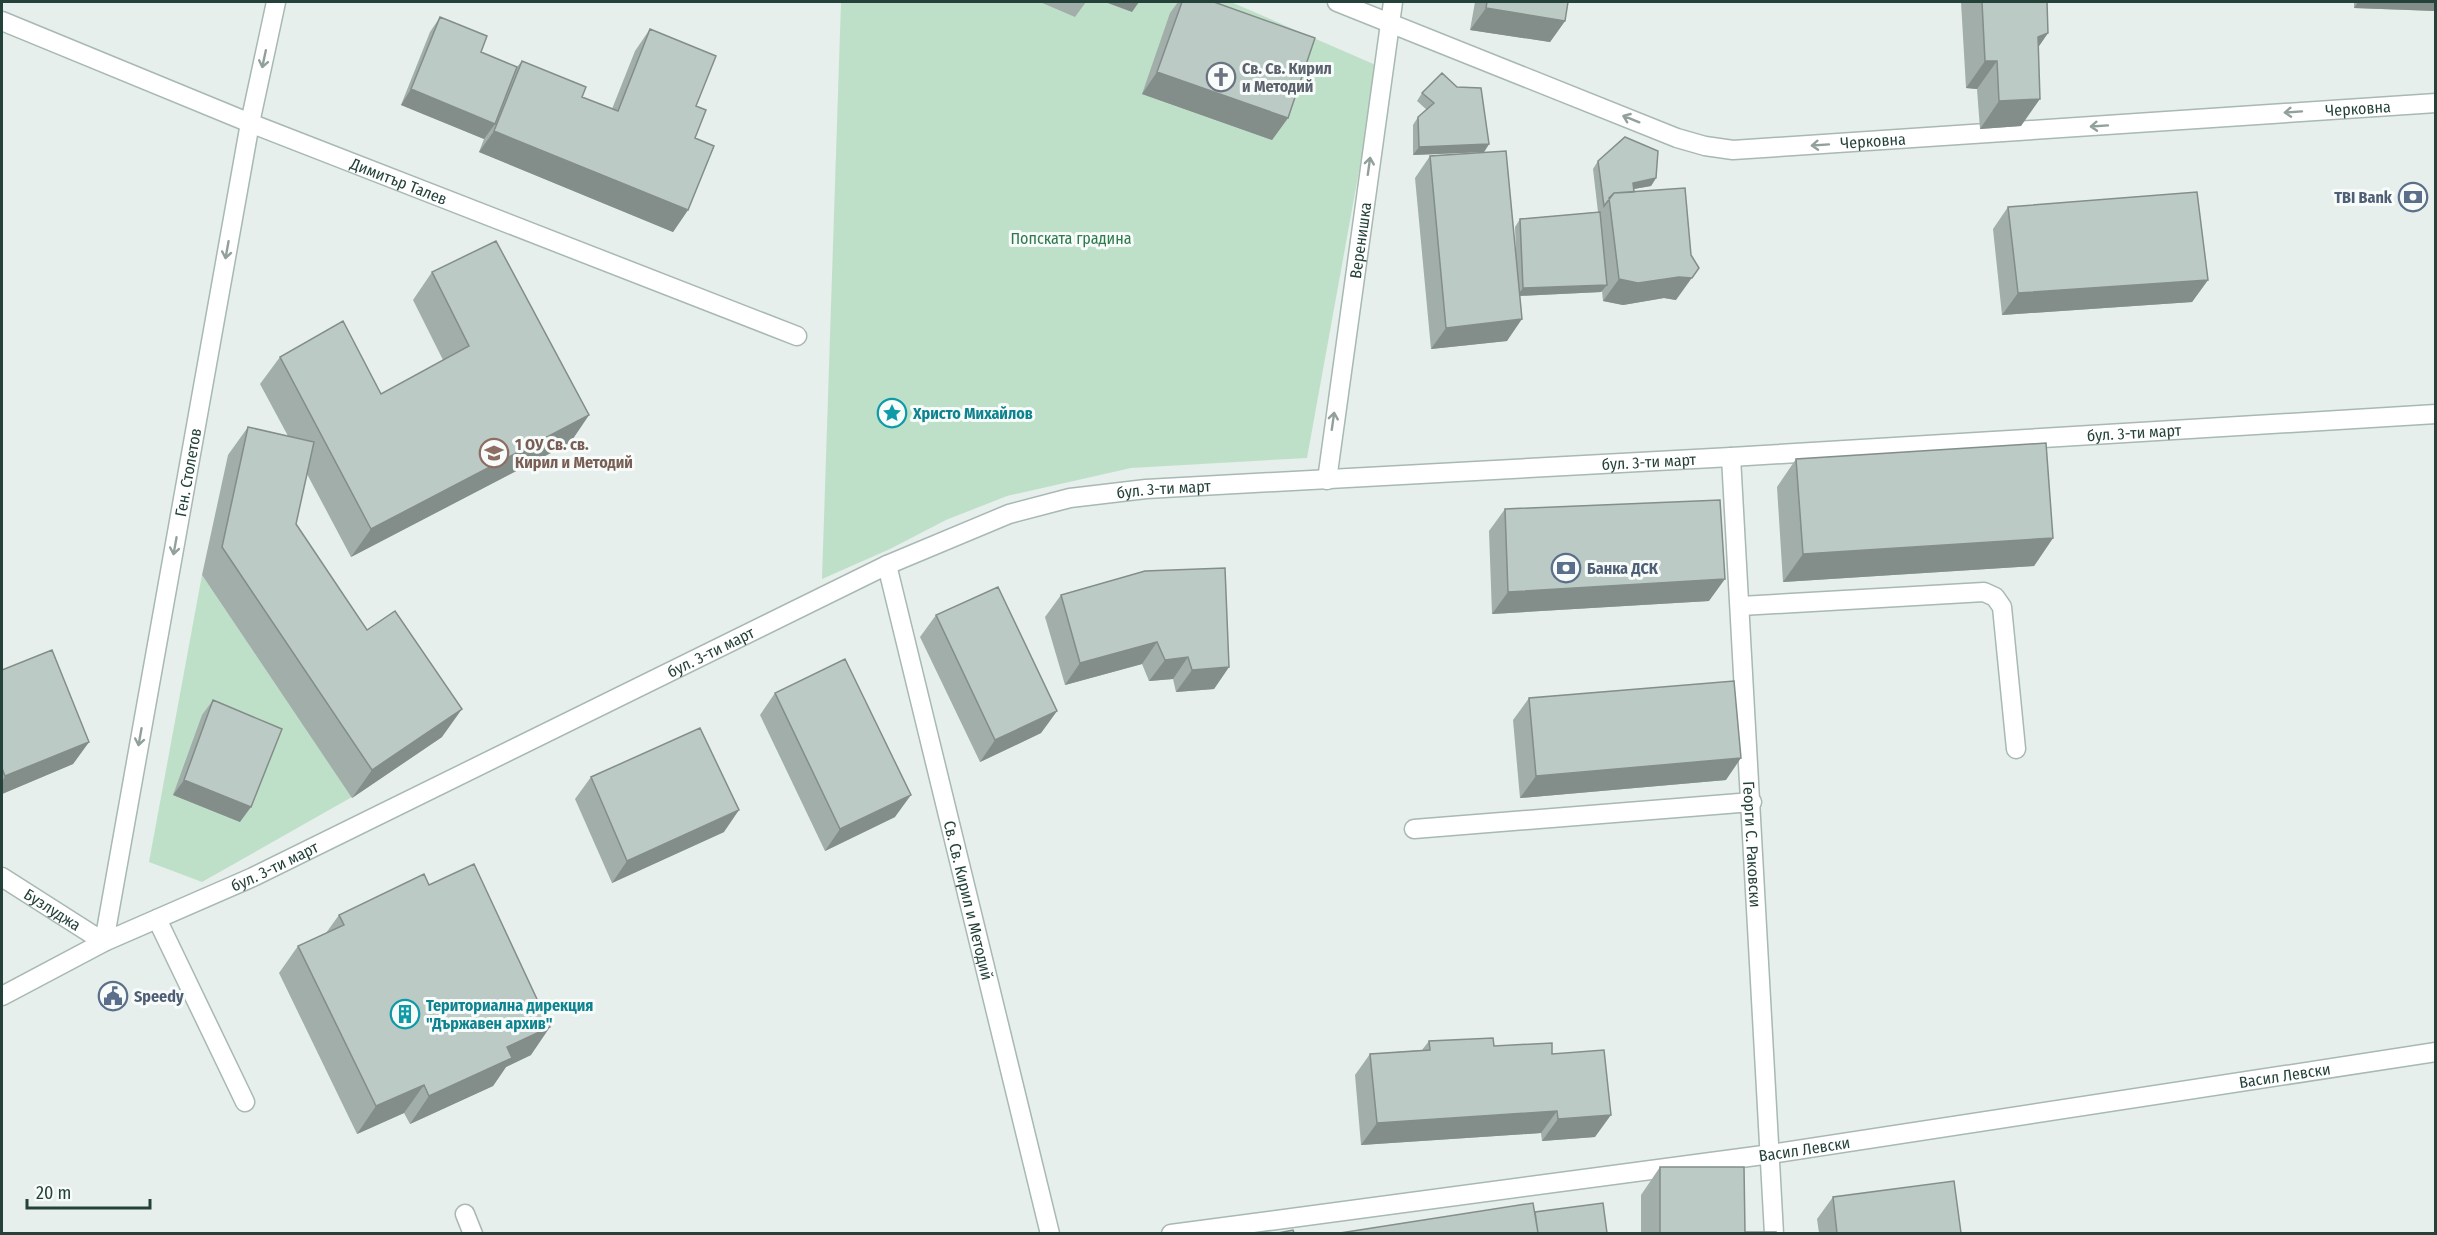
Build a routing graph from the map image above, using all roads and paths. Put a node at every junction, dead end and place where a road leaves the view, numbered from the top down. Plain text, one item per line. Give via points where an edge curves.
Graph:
1 (276, 2) edge
2 (1338, 2) edge
3 (1393, 2) edge
4 (2, 21) edge
5 (1389, 23) junction
6 (2436, 103) edge
7 (250, 123) junction
8 (797, 336) dead end
9 (2436, 414) edge
10 (1731, 457) junction
11 (1327, 480) junction
12 (887, 565) junction
13 (1741, 606) junction
14 (2016, 749) dead end
15 (1752, 802) junction
16 (1414, 829) dead end
17 (2, 877) edge
18 (157, 919) junction
19 (104, 942) junction
20 (2, 996) edge
21 (2436, 1052) edge
22 (245, 1102) dead end
23 (1771, 1154) junction
24 (465, 1214) dead end
25 (473, 1233) edge
26 (1050, 1233) edge
27 (1171, 1233) edge
28 (1774, 1233) edge

1 -> 7 street, Ген. Столетов
2 - 5 street, Черковна
3 - 5 street, Веренишка
4 - 7 street, Димитър Талев
6 -> 5 street, Черковна via 1734,150 1677,138
11 -> 5 street, Веренишка
7 - 8 street, Димитър Талев
7 -> 19 street, Ген. Столетов
9 - 10 street, бул. 3-ти март
10 - 11 street, бул. 3-ти март
10 - 13 street, Георги С. Раковски
11 - 12 street, бул. 3-ти март via 1146,489 1070,498 1009,514
12 - 18 street, бул. 3-ти март via 264,872
12 - 26 street, Св. Св. Кирил и Методий
13 - 14 street via 1984,592 1995,597 2002,608
13 - 15 street, Георги С. Раковски
15 - 16 street
15 - 23 street, Георги С. Раковски
17 - 19 street, Бузлуджа
18 - 19 street, бул. 3-ти март
18 - 22 street
19 - 20 street, бул. 3-ти март
21 - 23 street, Васил Левски
23 - 27 street, Васил Левски
23 - 28 street, Георги С. Раковски
24 - 25 street

